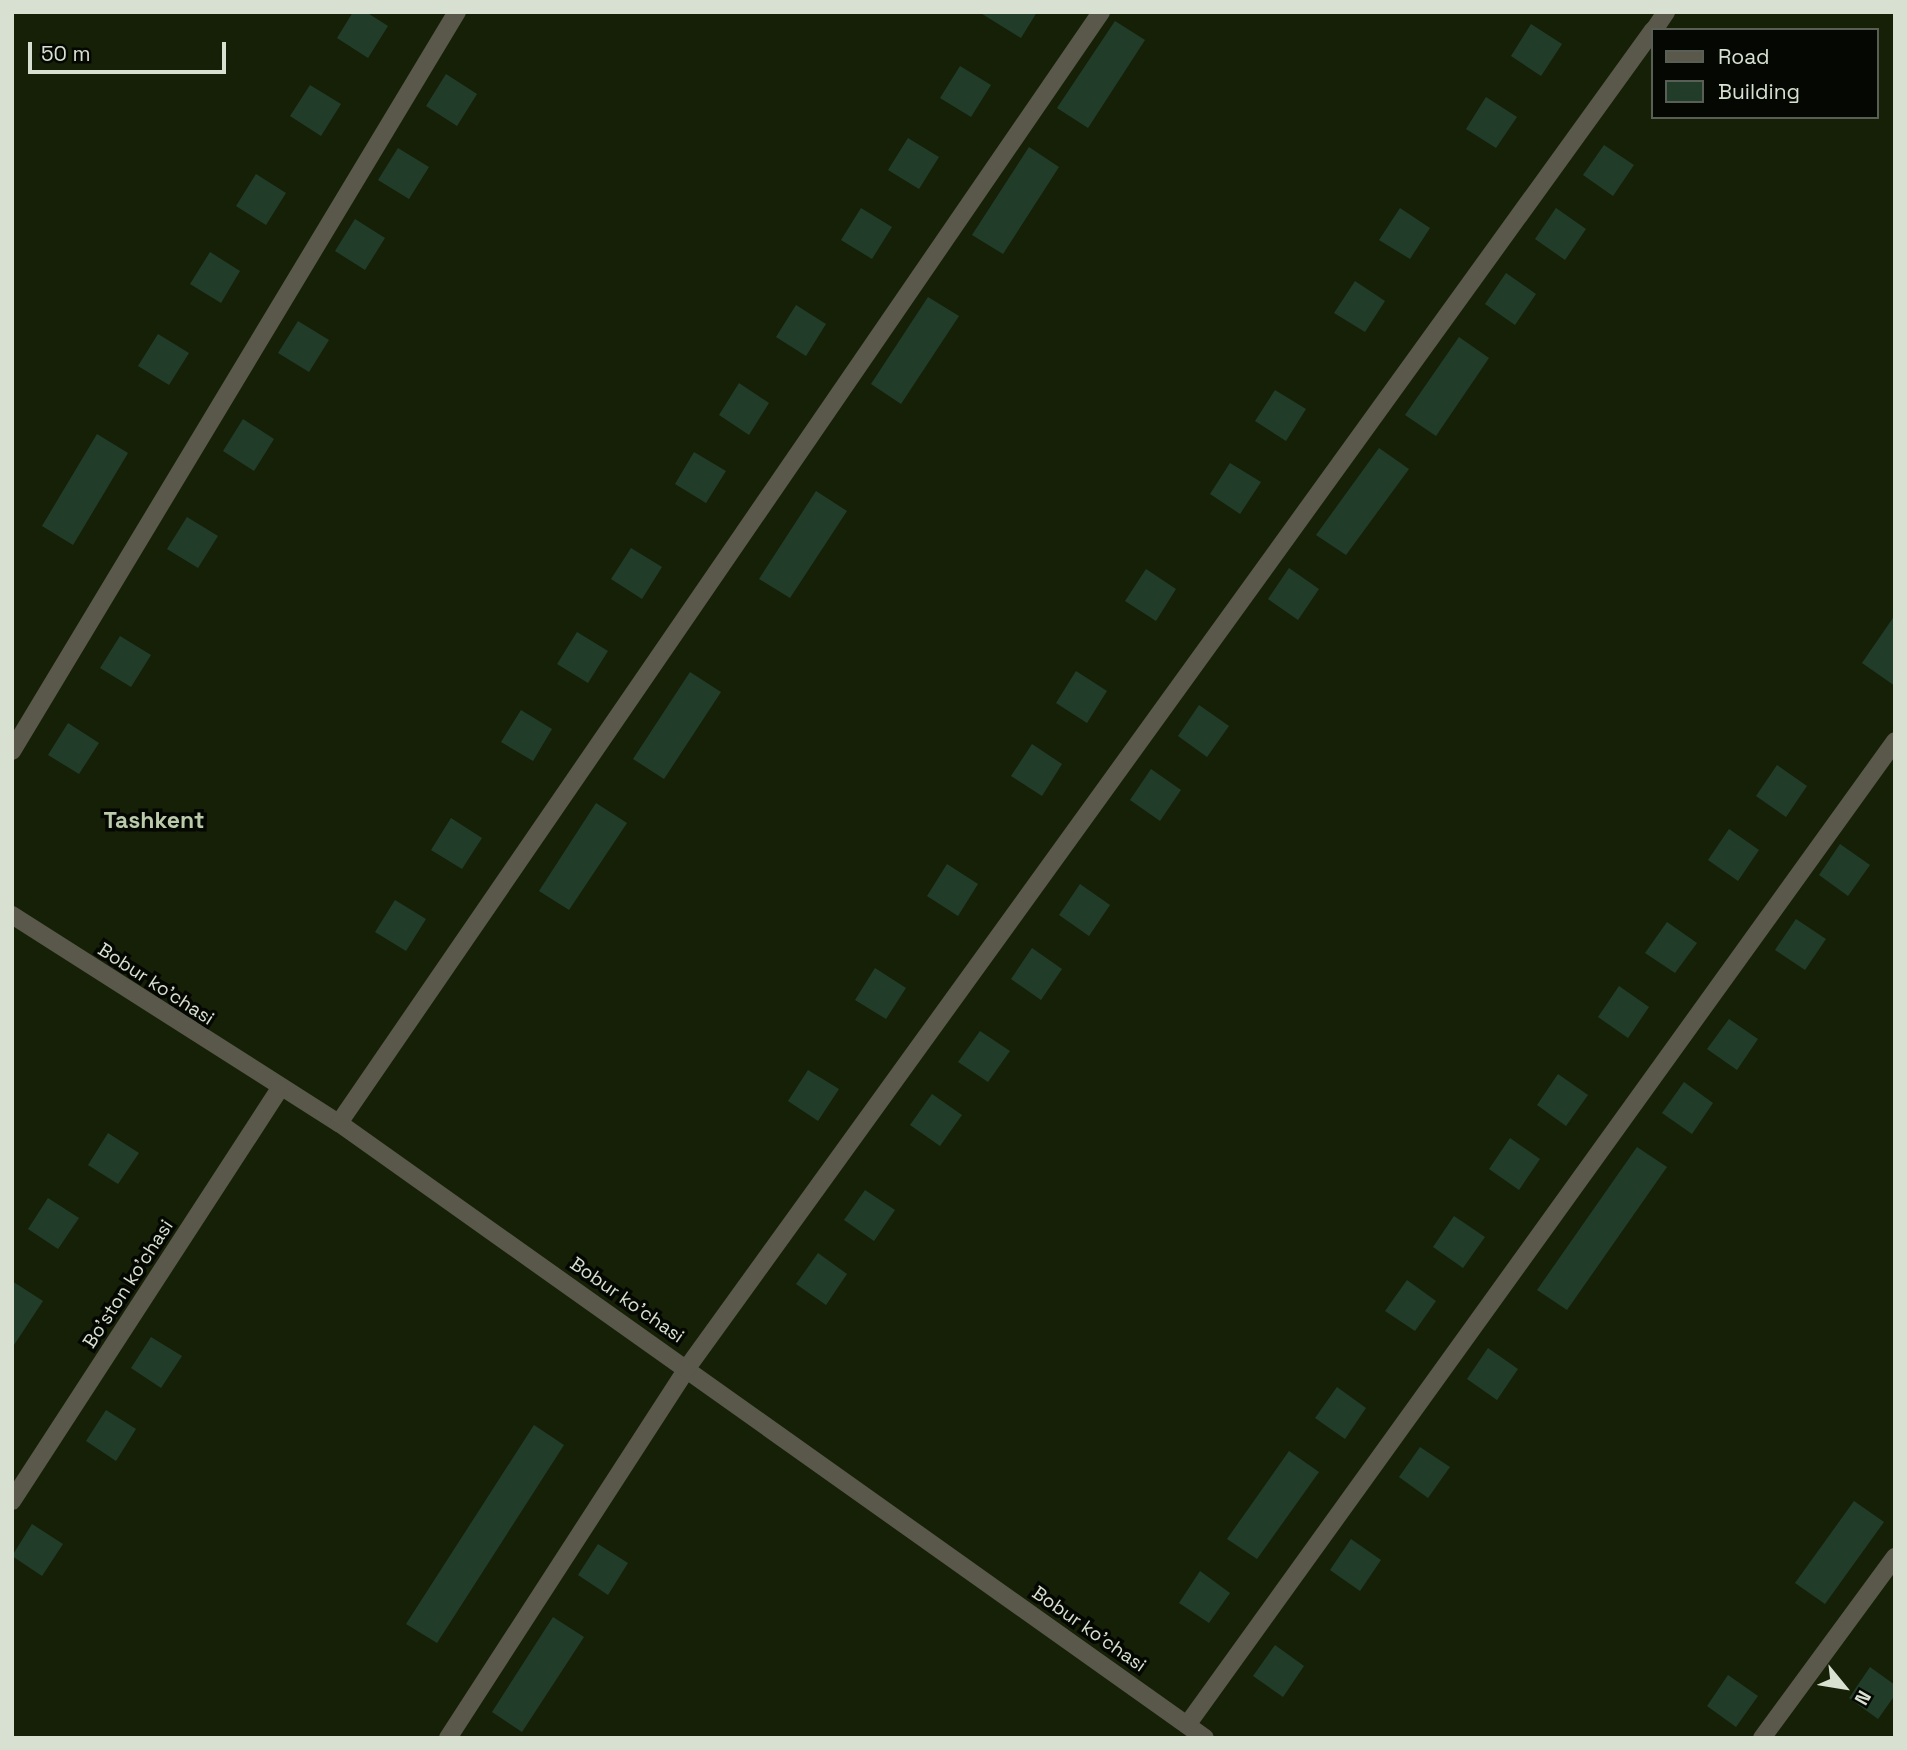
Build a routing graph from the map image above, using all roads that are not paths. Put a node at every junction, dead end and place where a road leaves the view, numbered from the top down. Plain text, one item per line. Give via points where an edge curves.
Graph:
1 (457, 12) edge
2 (1101, 12) edge
3 (1666, 12) edge
4 (1654, 28) edge
5 (1652, 31) edge
6 (1895, 741) edge
7 (12, 751) edge
8 (12, 915) edge
9 (279, 1089) junction
10 (339, 1123) junction
11 (687, 1368) junction
12 (12, 1501) edge
13 (1895, 1557) edge
14 (1187, 1725) junction
15 (448, 1738) edge
16 (1205, 1738) edge
17 (1762, 1738) edge

1 - 7 street
2 - 10 street
3 - 4 street
5 - 11 street
6 - 14 street
8 - 9 street, Bobur ko'chasi
9 - 10 street, Bobur ko'chasi
9 - 12 street, Bo'ston ko'chasi
10 - 11 street, Bobur ko'chasi
11 - 14 street, Bobur ko'chasi
11 - 15 street
13 - 17 street
14 - 16 street, Bobur ko'chasi

